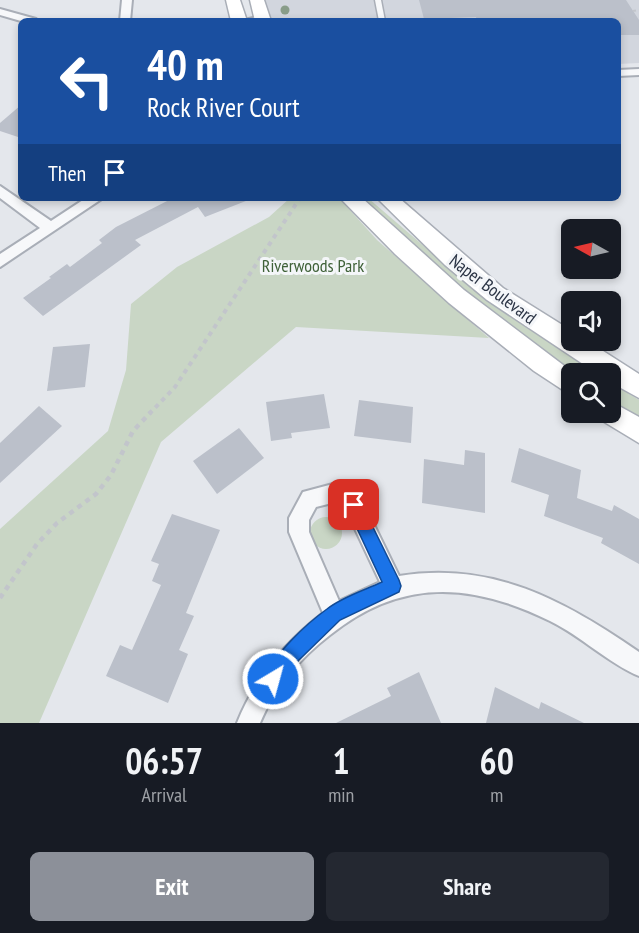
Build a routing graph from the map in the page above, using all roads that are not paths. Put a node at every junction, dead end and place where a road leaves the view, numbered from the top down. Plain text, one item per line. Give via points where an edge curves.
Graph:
1 (127, 0) edge
2 (233, 0) edge
3 (257, 0) edge
4 (378, 0) edge
5 (0, 12) edge
6 (21, 18) edge
7 (125, 18) edge
8 (238, 18) edge
9 (262, 18) edge
10 (381, 18) edge
11 (639, 72) edge
12 (621, 73) edge
13 (0, 190) edge
14 (91, 201) edge
15 (353, 201) edge
16 (390, 201) edge
17 (49, 227) junction
18 (0, 261) edge
19 (561, 377) edge
20 (639, 387) edge
21 (621, 419) edge
22 (639, 431) edge
23 (393, 586) junction
24 (334, 614) junction
25 (639, 665) edge
26 (248, 723) edge

1 - 7 street
2 - 8 main road
3 - 9 main road
4 - 10 lane
5 - 6 street
11 - 12 street
13 - 17 street
14 - 17 street
15 - 19 main road, Naper Boulevard via 427,274
16 - 20 main road, Naper Boulevard via 495,294
17 - 18 street
21 - 22 main road
23 - 24 street
23 - 24 street via 354,505 333,493 310,499 299,519 299,532
23 - 25 street via 452,582 514,592 544,606
24 - 26 street via 292,653 260,698

